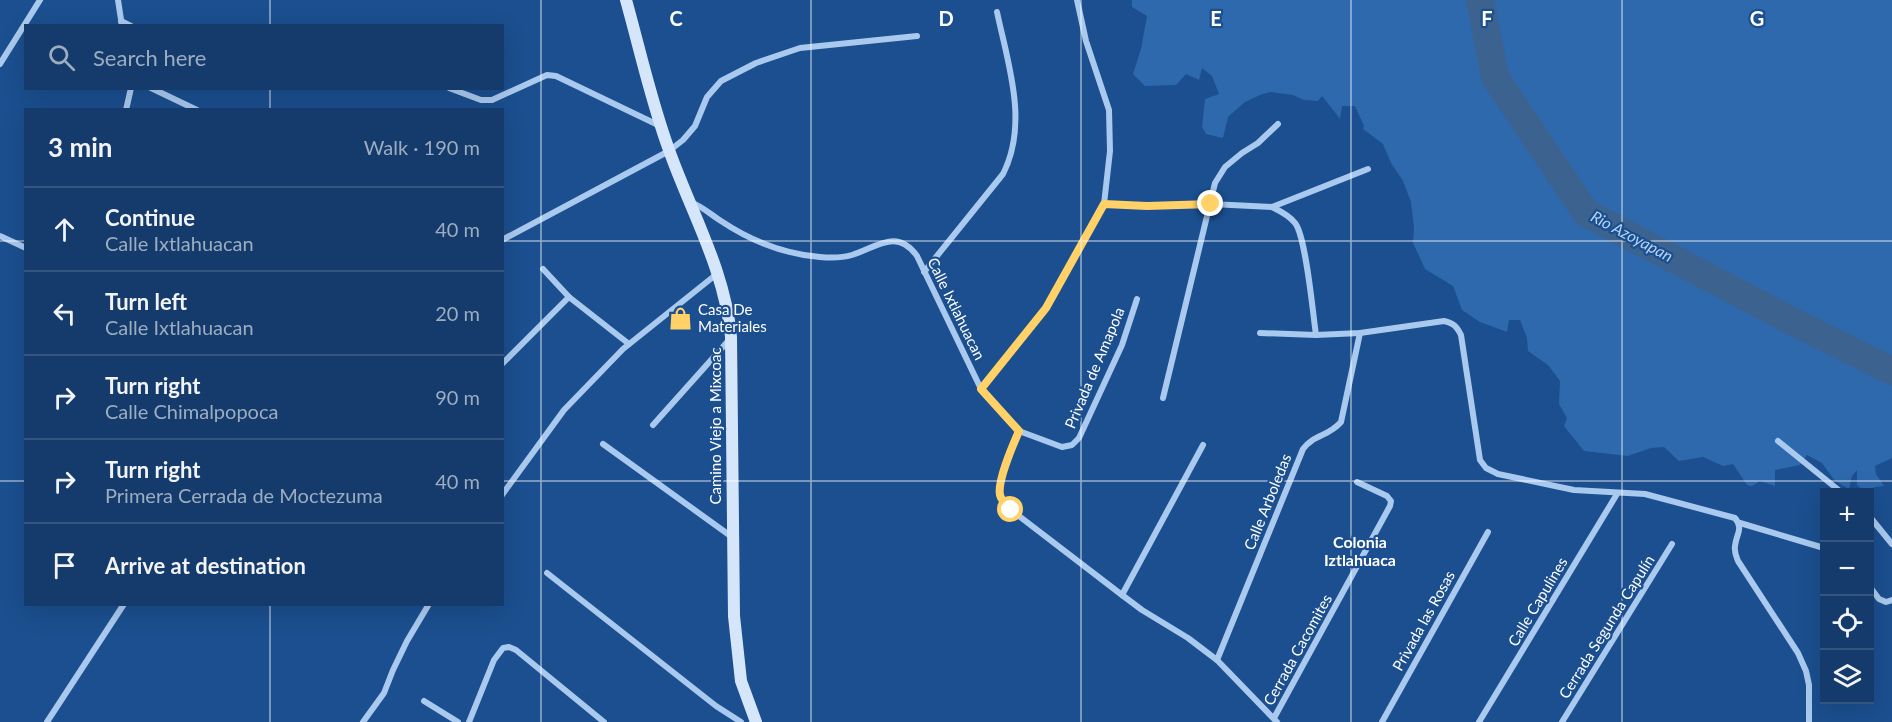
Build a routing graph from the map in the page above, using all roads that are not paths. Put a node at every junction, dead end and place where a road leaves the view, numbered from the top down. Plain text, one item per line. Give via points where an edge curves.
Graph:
1 (40, 0) edge
2 (118, 0) edge
3 (626, 0) edge
4 (1077, 0) edge
5 (997, 12) dead end
6 (122, 23) edge
7 (25, 24) edge
8 (24, 26) edge
9 (917, 36) dead end
10 (0, 64) edge
11 (131, 90) edge
12 (155, 90) edge
13 (454, 90) edge
14 (126, 108) edge
15 (193, 108) edge
16 (1278, 124) dead end
17 (662, 130) junction
18 (669, 151) junction
19 (1368, 169) dead end
20 (689, 202) junction
21 (1104, 204) junction
22 (1211, 204) junction
23 (1272, 207) junction
24 (0, 236) edge
25 (504, 239) edge
26 (24, 247) edge
27 (543, 269) dead end
28 (924, 272) junction
29 (718, 273) junction
30 (569, 297) junction
31 (1137, 299) dead end
32 (1260, 333) dead end
33 (1360, 333) junction
34 (1316, 335) junction
35 (731, 337) junction
36 (629, 344) junction
37 (504, 362) edge
38 (981, 389) junction
39 (1163, 398) dead end
40 (653, 425) dead end
41 (1019, 431) junction
42 (1778, 441) dead end
43 (603, 444) dead end
44 (1203, 445) dead end
45 (1358, 482) dead end
46 (1836, 488) edge
47 (504, 492) edge
48 (1617, 494) junction
49 (1740, 523) junction
50 (1874, 523) edge
51 (1488, 532) dead end
52 (732, 537) junction
53 (1672, 544) dead end
54 (1892, 544) edge
55 (1820, 547) edge
56 (547, 573) dead end
57 (1874, 592) edge
58 (1122, 596) junction
59 (1892, 600) edge
60 (123, 606) edge
61 (428, 606) edge
62 (1217, 660) junction
63 (424, 701) dead end
64 (1276, 720) edge
65 (47, 722) edge
66 (363, 722) edge
67 (458, 722) edge
68 (470, 722) edge
69 (604, 722) edge
70 (741, 722) edge
71 (756, 722) edge
72 (1382, 722) edge
73 (1479, 722) edge
74 (1562, 722) edge
75 (1809, 722) edge

1 - 7 street
2 - 6 street
3 - 17 main road, Camino Viejo a Mixcoac
4 - 21 street via 1109,110 1110,151
5 - 28 street via 1016,119 1010,159 1003,174
8 - 10 street
9 - 18 street via 800,48 756,63 721,81 707,97 695,126
11 - 14 street
12 - 15 street
13 - 17 street via 492,100 547,75 556,76
16 - 22 street via 1225,166 1215,183
17 - 18 main road, Camino Viejo a Mixcoac
18 - 20 main road, Camino Viejo a Mixcoac
18 - 25 street
19 - 23 street
20 - 28 street, Calle Ixtlahuacan via 754,240 783,251 836,258 891,241 901,243 912,250
20 - 29 main road, Camino Viejo a Mixcoac
21 - 22 street
21 - 38 street via 1046,308
22 - 23 street
22 - 39 street
23 - 34 street via 1297,225
24 - 26 street
27 - 30 street
28 - 38 street, Calle Ixtlahuacan
29 - 35 main road, Camino Viejo a Mixcoac via 726,296
29 - 36 street
30 - 36 street
30 - 37 street
31 - 41 street, Privada de Amapola via 1122,345 1079,438 1062,447
32 - 34 street
33 - 34 street
33 - 48 street via 1444,321 1456,326 1461,335 1480,460 1486,468 1574,490
33 - 62 street, Calle Arboledas via 1341,422 1333,431 1309,440 1303,449
35 - 40 street
35 - 52 main road, Camino Viejo a Mixcoac
36 - 47 street via 564,410
38 - 41 street, Calle Ixtlahuacan
41 - 58 street via 1007,460 1000,497 1011,510
42 - 46 street
43 - 52 street
44 - 58 street
45 - 64 street, Cerrada Cacomites via 1387,496 1390,506
48 - 49 street via 1645,494 1735,518
48 - 73 street, Calle Capulines
49 - 55 street
49 - 75 street via 1734,551 1806,671
50 - 54 street
51 - 72 street, Privada las Rosas
52 - 71 main road, Camino Viejo a Mixcoac via 741,681
53 - 74 street, Cerrada Segunda Capulín
56 - 70 street
57 - 59 street via 1886,602
58 - 62 street
60 - 65 street
61 - 66 street via 384,693
62 - 64 street
63 - 67 street
68 - 69 street via 494,660 503,648 509,647

